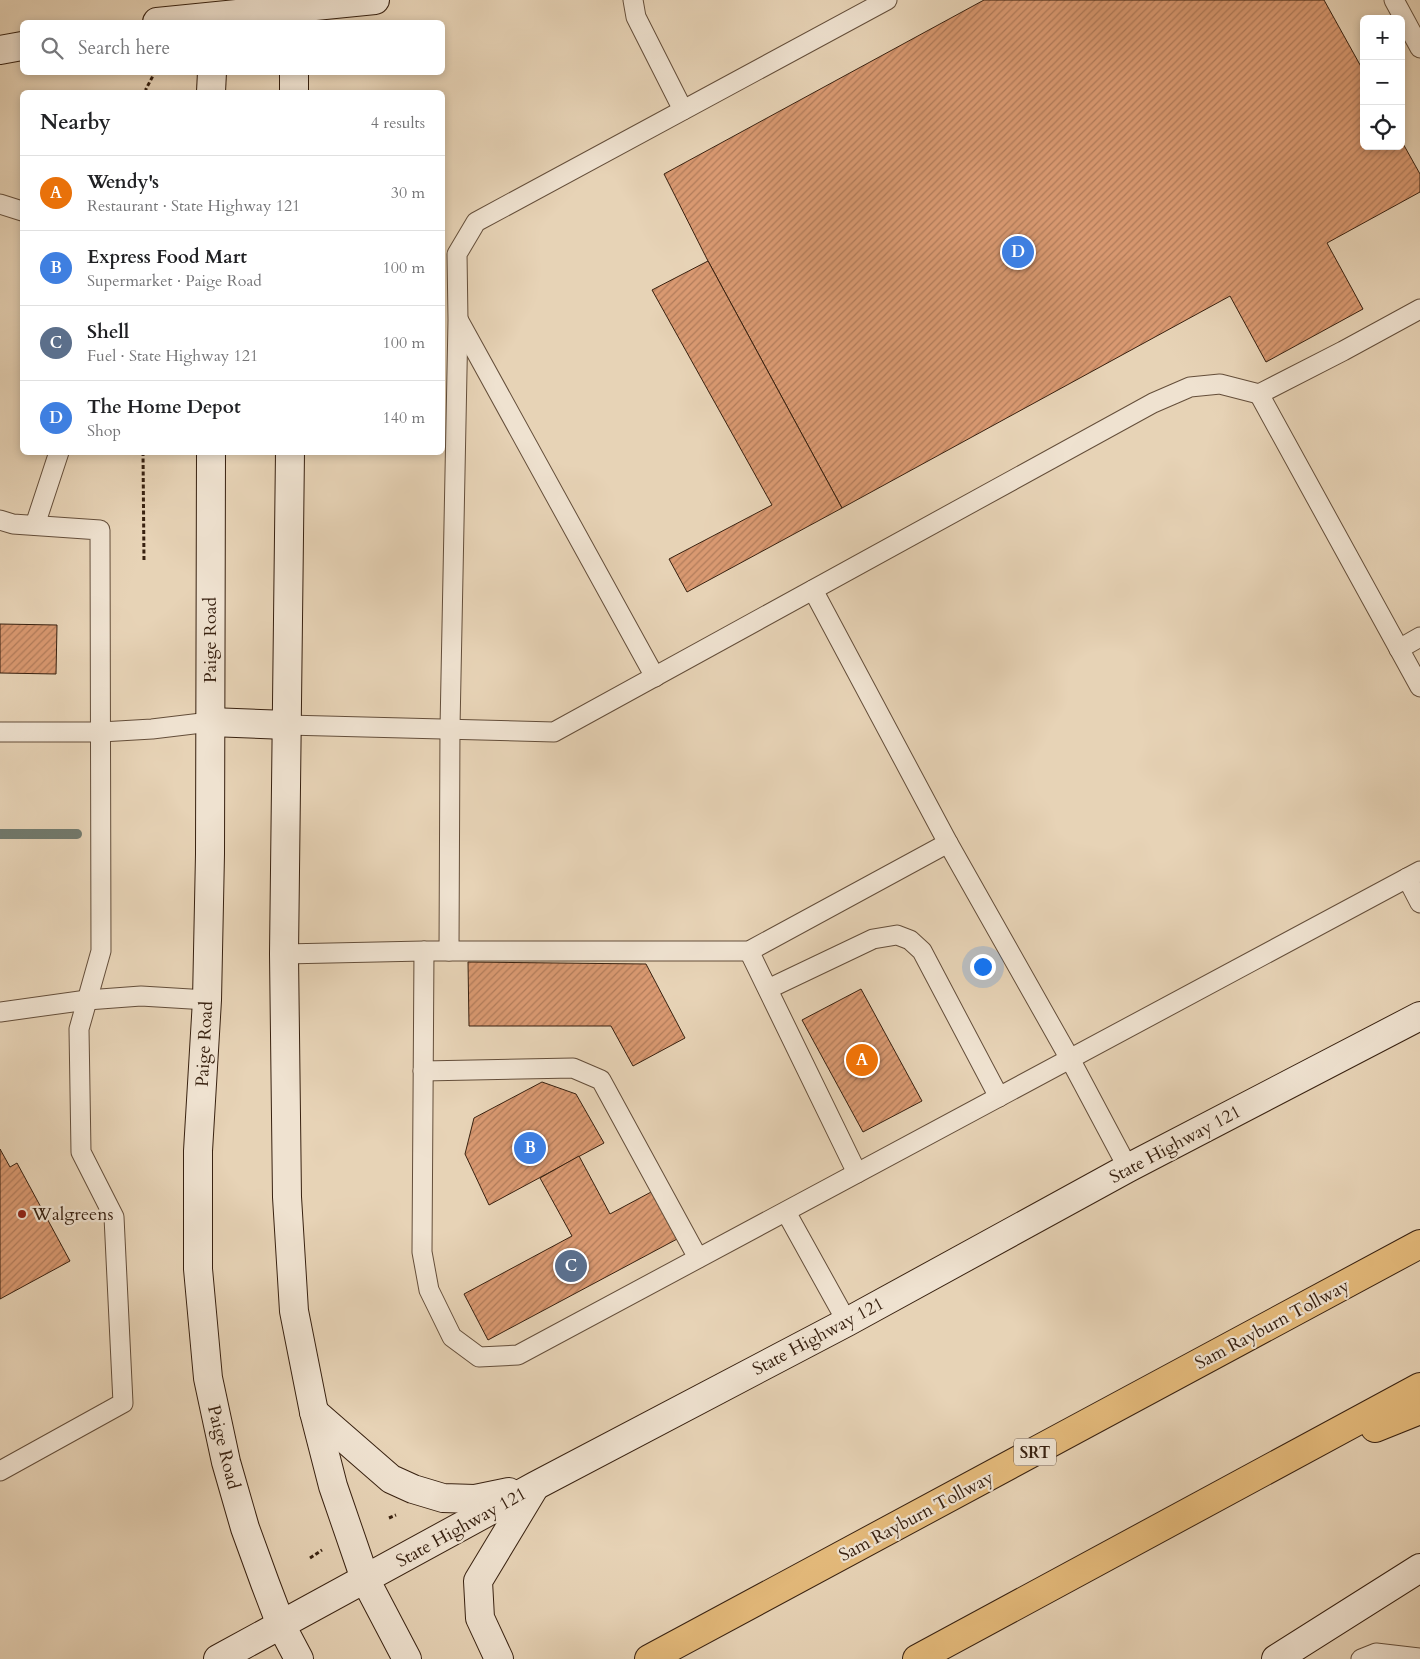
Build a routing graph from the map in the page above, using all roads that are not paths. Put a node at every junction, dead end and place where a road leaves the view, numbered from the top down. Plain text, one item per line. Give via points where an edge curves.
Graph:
1 (374, 0) edge
2 (633, 0) edge
3 (887, 0) edge
4 (1394, 0) edge
5 (295, 11) edge
6 (215, 13) edge
7 (170, 20) edge
8 (20, 46) edge
9 (1420, 48) edge
10 (0, 50) edge
11 (212, 75) edge
12 (294, 75) edge
13 (211, 90) edge
14 (294, 90) edge
15 (682, 110) junction
16 (0, 204) edge
17 (20, 210) edge
18 (1420, 309) edge
19 (458, 320) junction
20 (1259, 394) junction
21 (57, 455) edge
22 (211, 455) edge
23 (290, 455) edge
24 (0, 520) edge
25 (35, 525) junction
26 (813, 590) junction
27 (1420, 638) edge
28 (1399, 649) junction
29 (655, 677) junction
30 (1420, 688) edge
31 (210, 722) junction
32 (287, 725) junction
33 (450, 728) junction
34 (0, 732) edge
35 (101, 732) junction
36 (948, 843) junction
37 (1414, 874) edge
38 (1420, 903) edge
39 (424, 951) junction
40 (448, 951) junction
41 (749, 952) junction
42 (284, 954) junction
43 (768, 989) junction
44 (88, 1000) junction
45 (207, 1000) junction
46 (0, 1012) edge
47 (1420, 1016) edge
48 (1070, 1058) junction
49 (423, 1071) junction
50 (999, 1097) junction
51 (1128, 1168) junction
52 (857, 1173) junction
53 (786, 1212) junction
54 (1420, 1244) edge
55 (698, 1258) junction
56 (847, 1322) junction
57 (1420, 1387) edge
58 (1420, 1410) edge
59 (314, 1412) junction
60 (0, 1471) edge
61 (1264, 1471) junction
62 (534, 1486) junction
63 (1420, 1568) edge
64 (365, 1579) junction
65 (281, 1625) junction
66 (1420, 1658) edge
67 (218, 1659) edge
68 (299, 1659) edge
69 (407, 1659) edge
70 (499, 1659) edge
71 (649, 1659) edge
72 (917, 1659) edge
73 (1276, 1659) edge
74 (1361, 1659) edge

1 - 5 main road
2 - 15 lane via 636,17
3 - 15 lane
4 - 9 lane
5 - 6 main road
6 - 7 main road
8 - 10 main road
11 - 13 main road
12 - 14 main road
15 - 19 lane via 476,222 457,254
16 - 17 lane
18 - 20 lane
19 - 29 lane
19 - 33 lane
20 - 26 lane via 1220,384 1190,387 1153,403
20 - 28 lane
21 - 25 lane
22 - 31 main road, Paige Road
23 - 32 main road
24 - 25 lane
25 - 35 lane via 100,530
26 - 29 lane
26 - 36 lane
27 - 28 lane
28 - 30 lane
29 - 33 lane via 554,732
31 - 32 main road
31 - 35 lane
31 - 45 main road, Paige Road
32 - 33 lane
32 - 42 main road
33 - 40 lane
34 - 35 lane
35 - 44 lane via 101,951
36 - 41 lane
36 - 48 lane
37 - 38 lane
37 - 48 lane
39 - 40 lane
39 - 42 lane
39 - 49 lane
40 - 41 lane
41 - 43 lane
42 - 59 main road via 287,1198 294,1311
43 - 50 lane via 874,939 897,935 910,940 922,951
43 - 52 lane
44 - 45 lane via 141,996
44 - 46 lane
44 - 60 lane via 79,1029 80,1152 114,1217 123,1403
45 - 65 main road, Paige Road via 198,1151 198,1269 208,1378 226,1462 245,1528
47 - 51 main road, State Highway 121
48 - 50 lane
48 - 51 lane
49 - 55 lane via 573,1068 601,1080
49 - 55 lane via 422,1252 429,1290 452,1338 479,1357 518,1355
50 - 52 lane
51 - 56 main road, State Highway 121
52 - 53 lane
53 - 55 lane
53 - 56 lane
54 - 71 highway, Sam Rayburn Tollway / SRT
56 - 62 main road, State Highway 121
57 - 61 highway
58 - 61 highway
59 - 62 main road via 391,1479 413,1488 444,1498 475,1499
59 - 64 main road via 333,1486
61 - 72 highway
62 - 64 main road, State Highway 121
62 - 70 main road via 478,1581 480,1618
63 - 73 main road
64 - 65 main road, State Highway 121
64 - 69 main road
65 - 67 main road, State Highway 121
65 - 68 main road, Paige Road
66 - 74 lane via 1376,1653

